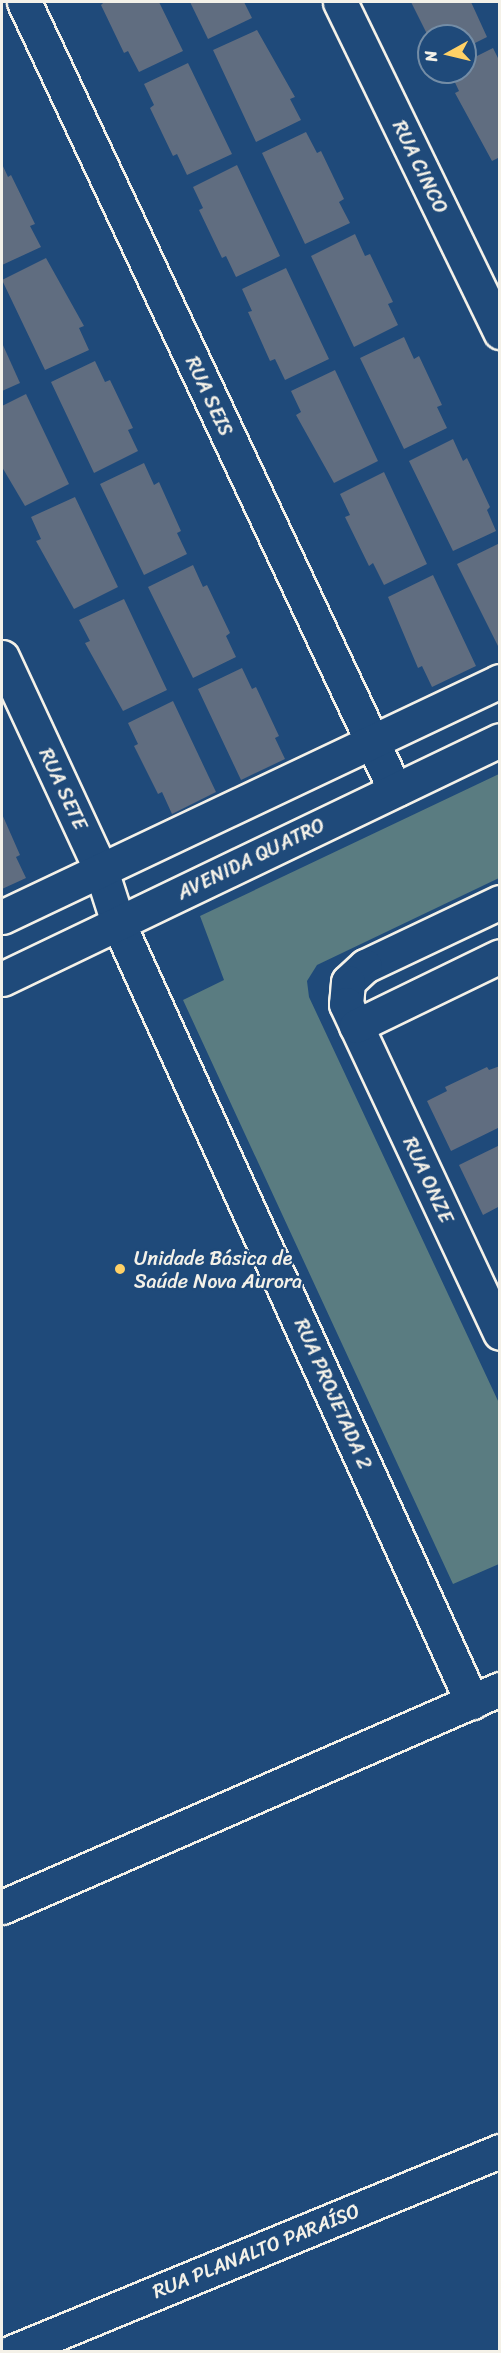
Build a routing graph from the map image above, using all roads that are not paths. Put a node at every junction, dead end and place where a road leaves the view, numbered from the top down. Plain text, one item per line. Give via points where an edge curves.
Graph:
1 (24, 2) edge
2 (340, 2) edge
3 (500, 332) edge
4 (2, 657) edge
5 (500, 681) edge
6 (500, 740) edge
7 (372, 741) junction
8 (395, 790) junction
9 (101, 870) junction
10 (500, 902) edge
11 (2, 917) edge
12 (118, 923) junction
13 (500, 956) edge
14 (2, 979) edge
15 (356, 1026) junction
16 (488, 1281) edge
17 (500, 1333) edge
18 (486, 1695) edge
19 (2, 1907) edge
20 (500, 2151) edge
21 (12, 2352) edge

1 - 7 street, RUA SEIS
2 - 3 street, RUA CINCO
4 - 9 street, RUA SETE
5 - 7 street
6 - 8 street, AVENIDA QUATRO
7 - 8 street, RUA SEIS
7 - 9 street
8 - 12 street, AVENIDA QUATRO
9 - 11 street
9 - 12 street, RUA SETE
10 - 15 street, RUA ONZE via 365,966 348,982 346,1004
12 - 14 street, AVENIDA QUATRO
12 - 18 street, RUA PROJETADA 2
13 - 15 street
15 - 16 street, RUA ONZE
16 - 17 street, RUA ONZE
18 - 19 street
20 - 21 street, RUA PLANALTO PARAÍSO

